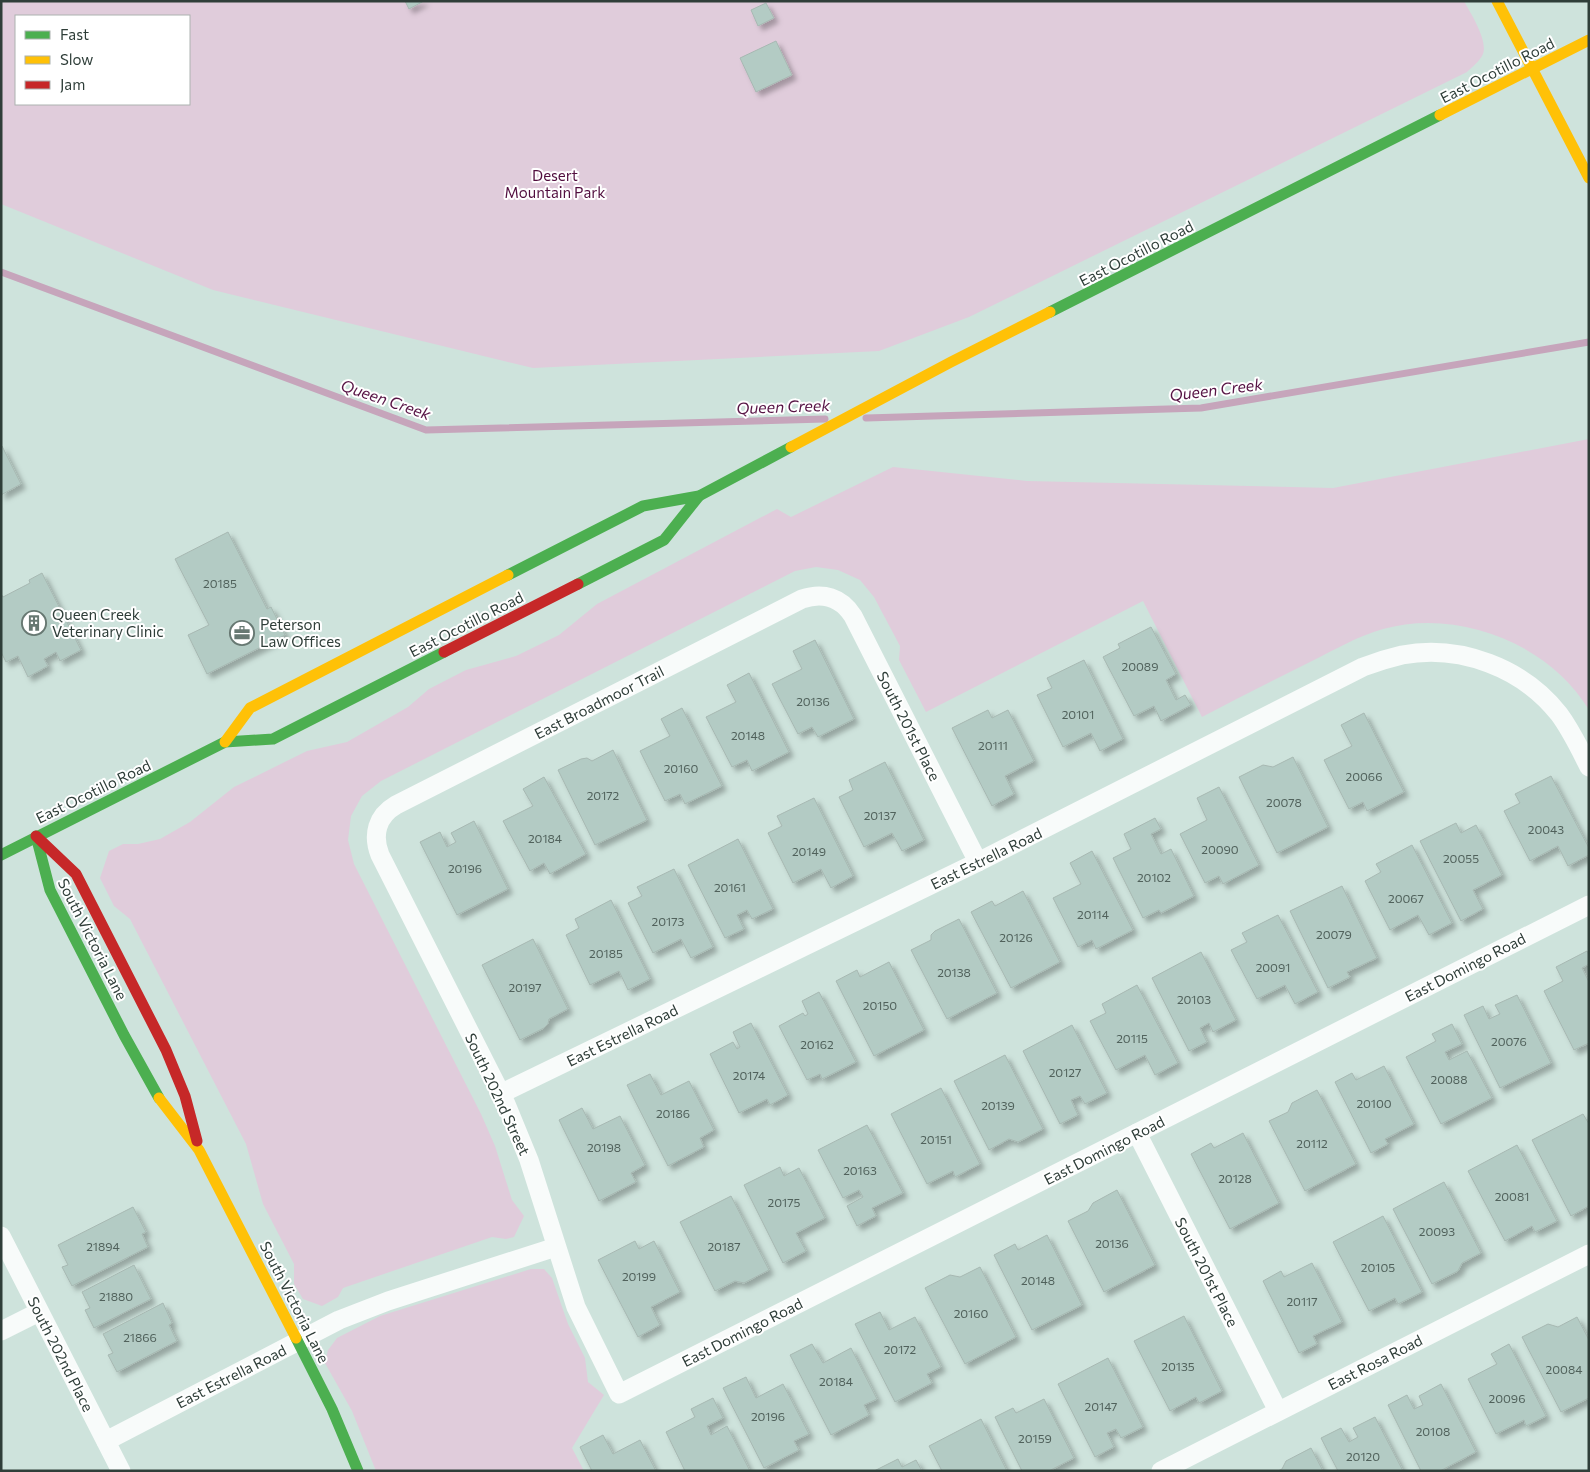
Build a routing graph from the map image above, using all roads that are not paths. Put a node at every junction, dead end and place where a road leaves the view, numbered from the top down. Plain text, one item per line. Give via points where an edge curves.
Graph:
1 (1497, 1) edge
2 (1589, 40) edge
3 (1531, 69) junction
4 (1589, 178) edge
5 (699, 496) junction
6 (832, 598) joint
7 (226, 742) junction
8 (1589, 767) edge
9 (377, 829) joint
10 (36, 836) junction
11 (1, 855) edge
12 (978, 862) junction
13 (1589, 904) edge
14 (500, 1094) junction
15 (1137, 1134) junction
16 (199, 1150) junction
17 (1, 1236) edge
18 (556, 1247) junction
19 (1589, 1254) edge
20 (40, 1312) junction
21 (1, 1331) edge
22 (298, 1342) junction
23 (619, 1394) joint
24 (1278, 1411) junction
25 (106, 1441) junction
26 (121, 1471) edge
27 (358, 1471) edge
28 (1161, 1471) edge

1 - 3 main road
2 - 3 main road, East Ocotillo Road
3 - 4 main road
3 - 5 main road, East Ocotillo Road via 951,362
5 - 7 main road, East Ocotillo Road via 642,506 250,708
5 - 7 main road, East Ocotillo Road via 664,540 273,739
6 - 9 street, East Broadmoor Trail via 821,595 802,599 396,805 382,818
6 - 12 street, South 201st Place via 845,605 853,616
7 - 10 main road, East Ocotillo Road
8 - 12 street, East Estrella Road via 1558,714 1527,684 1509,672 1477,659 1426,652 1390,658 1363,667
9 - 14 street, South 202nd Street via 376,843 380,855
10 - 11 main road, East Ocotillo Road
10 - 16 main road, South Victoria Lane via 48,884 124,1035 159,1098
10 - 16 main road, South Victoria Lane via 76,874 166,1050 186,1096
12 - 14 street, East Estrella Road
13 - 15 street, East Domingo Road
14 - 18 street, South 202nd Street via 526,1152
15 - 23 street, East Domingo Road
15 - 24 street, South 201st Place
16 - 22 main road, South Victoria Lane
17 - 20 street, South 202nd Place
18 - 22 street, East Estrella Road via 374,1305
18 - 23 street, South 202nd Street via 576,1307
19 - 24 street, East Rosa Road
20 - 21 street
20 - 25 street, South 202nd Place
22 - 25 street, East Estrella Road
22 - 27 main road, South Victoria Lane via 332,1409
24 - 28 street, East Rosa Road
25 - 26 street, South 202nd Place

